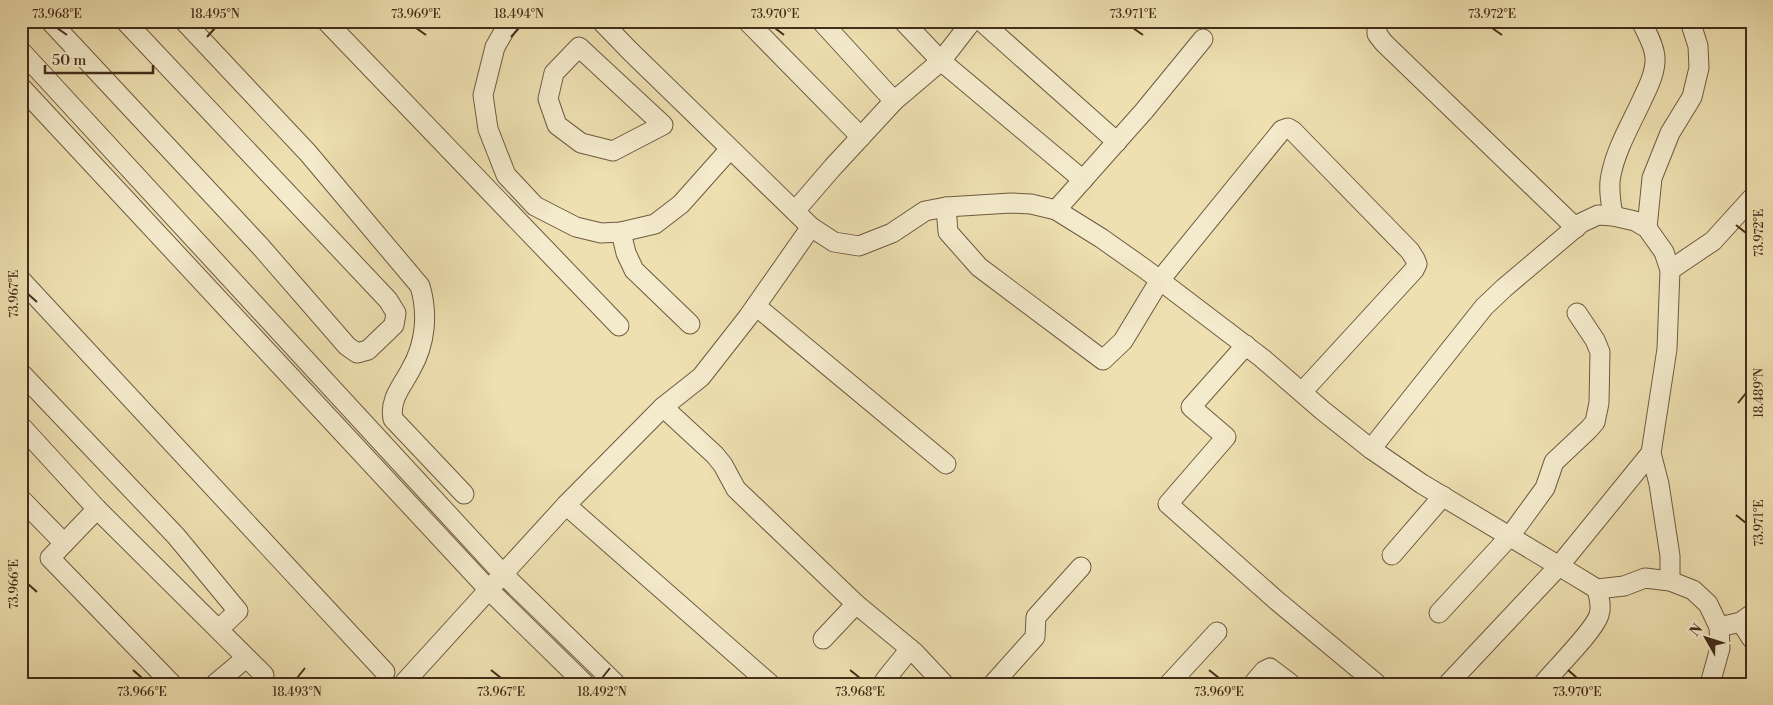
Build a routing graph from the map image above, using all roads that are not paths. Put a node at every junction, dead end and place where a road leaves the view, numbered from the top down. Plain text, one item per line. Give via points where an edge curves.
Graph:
1 (50, 21) edge
2 (126, 21) edge
3 (184, 21) edge
4 (326, 21) edge
5 (510, 21) edge
6 (601, 21) edge
7 (747, 21) edge
8 (821, 21) edge
9 (903, 21) edge
10 (1377, 21) edge
11 (1641, 21) edge
12 (1690, 21) edge
13 (971, 22) edge
14 (1203, 39) dead end
15 (21, 52) edge
16 (630, 52) junction
17 (941, 61) junction
18 (607, 74) junction
19 (21, 87) edge
20 (894, 101) junction
21 (860, 136) junction
22 (1117, 142) junction
23 (730, 149) junction
24 (1083, 180) junction
25 (1752, 198) edge
26 (946, 207) junction
27 (1056, 210) junction
28 (795, 211) junction
29 (1613, 216) junction
30 (811, 227) junction
31 (1576, 228) junction
32 (1647, 228) junction
33 (621, 232) junction
34 (1670, 270) junction
35 (21, 280) edge
36 (1160, 280) junction
37 (756, 306) junction
38 (1577, 313) dead end
39 (690, 324) dead end
40 (619, 326) dead end
41 (1246, 345) junction
42 (21, 373) edge
43 (1302, 392) junction
44 (663, 407) junction
45 (21, 426) edge
46 (1371, 449) junction
47 (1651, 454) junction
48 (946, 464) dead end
49 (464, 494) dead end
50 (1443, 496) junction
51 (21, 499) edge
52 (566, 505) junction
53 (97, 509) junction
54 (1510, 536) junction
55 (64, 543) junction
56 (1392, 555) dead end
57 (1559, 566) junction
58 (1080, 567) dead end
59 (504, 574) junction
60 (1670, 581) junction
61 (1597, 589) junction
62 (489, 590) junction
63 (856, 604) junction
64 (1439, 613) dead end
65 (1746, 618) edge
66 (1720, 627) junction
67 (219, 629) junction
68 (1217, 632) dead end
69 (823, 639) dead end
70 (1752, 639) edge
71 (910, 649) junction
72 (246, 658) junction
73 (385, 672) dead end
74 (264, 675) dead end
75 (172, 684) edge
76 (216, 684) edge
77 (403, 684) edge
78 (585, 684) edge
79 (616, 684) edge
80 (770, 684) edge
81 (889, 684) edge
82 (944, 684) edge
83 (993, 684) edge
84 (1169, 684) edge
85 (1253, 684) edge
86 (1291, 684) edge
87 (1377, 684) edge
88 (1448, 684) edge
89 (1542, 684) edge
90 (1710, 684) edge

1 - 2 street via 260,246 347,346 358,353 368,350 394,325 396,313 388,300
3 - 49 street via 308,152 420,286 426,322 413,367 394,400 392,410 394,419
4 - 40 street
5 - 33 street via 495,47 484,95 488,129 506,175 535,206 576,227 600,233
6 - 16 street
7 - 21 street
8 - 20 street
9 - 17 street
10 - 31 street via 1377,34 1384,43
11 - 29 street via 1655,57 1650,82 1611,175
12 - 32 street via 1698,46 1699,68 1692,97 1670,133 1652,178
13 - 17 street
13 - 22 street
14 - 22 street
15 - 59 street
16 - 18 street
16 - 23 street
17 - 20 street
17 - 24 street
18 - 18 street via 579,47 554,73 548,99 557,124 581,143 613,151 663,125
19 - 62 street
20 - 21 street
21 - 28 street
22 - 24 street
23 - 28 street
23 - 33 street via 682,204 656,224
24 - 27 street
25 - 34 street via 1713,241
26 - 27 street via 1011,203
26 - 30 street via 925,211 892,234 859,246 834,242
26 - 36 street via 948,232 979,267 1103,360 1123,342
27 - 36 street
28 - 30 street
29 - 31 street via 1598,215
29 - 32 street via 1635,221
30 - 37 street
31 - 46 street via 1484,307
32 - 34 street via 1664,252
33 - 39 street via 634,270
34 - 47 street via 1668,349
35 - 73 street
36 - 41 street
36 - 43 street via 1282,130 1288,128 1293,131 1410,251 1417,264
37 - 44 street via 701,377
37 - 48 street
38 - 54 street via 1600,352 1597,415 1589,429 1554,462 1545,488
41 - 43 street
41 - 87 street via 1191,407 1226,436 1168,504
42 - 67 street via 176,536 238,611
43 - 46 street
44 - 52 street
44 - 63 street via 715,455 736,489
45 - 53 street
46 - 50 street
47 - 57 street
47 - 60 street via 1670,556
50 - 54 street
50 - 56 street
51 - 55 street
52 - 59 street
52 - 80 street
53 - 55 street
53 - 67 street
54 - 57 street
54 - 64 street
55 - 75 street via 50,558
57 - 61 street
57 - 88 street
58 - 83 street via 1036,617 1035,636
59 - 62 street
59 - 79 street
60 - 61 street via 1645,578 1624,586
60 - 66 street via 1693,590 1708,604
61 - 89 street via 1601,603 1599,616
62 - 77 street
62 - 78 street
63 - 69 street
63 - 71 street
65 - 66 street
65 - 70 street
66 - 90 street via 1720,648
67 - 72 street
68 - 84 street
71 - 81 street via 885,680
71 - 82 street
72 - 74 street
72 - 76 street
85 - 86 street via 1270,668

